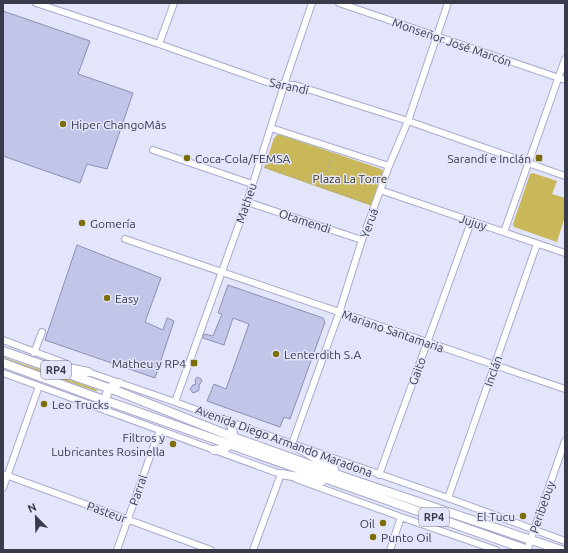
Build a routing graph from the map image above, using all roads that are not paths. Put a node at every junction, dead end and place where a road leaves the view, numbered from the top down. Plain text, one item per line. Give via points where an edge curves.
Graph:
1 (36, 3) edge
2 (174, 3) edge
3 (312, 3) edge
4 (339, 3) edge
5 (448, 3) edge
6 (437, 37) junction
7 (159, 44) junction
8 (565, 59) edge
9 (558, 78) junction
10 (565, 80) edge
11 (285, 85) junction
12 (408, 121) junction
13 (271, 128) junction
14 (153, 150) dead end
15 (529, 164) junction
16 (389, 166) junction
17 (565, 176) edge
18 (252, 184) junction
19 (380, 190) junction
20 (247, 202) junction
21 (471, 222) junction
22 (504, 232) junction
23 (125, 239) dead end
24 (362, 240) junction
25 (538, 244) junction
26 (565, 253) edge
27 (221, 273) junction
28 (339, 313) junction
29 (42, 332) dead end
30 (3, 340) edge
31 (427, 343) junction
32 (3, 351) edge
33 (33, 357) junction
34 (3, 363) edge
35 (495, 366) junction
36 (88, 372) joint
37 (3, 373) edge
38 (118, 383) junction
39 (39, 386) junction
40 (109, 389) junction
41 (565, 389) edge
42 (105, 400) junction
43 (175, 402) junction
44 (107, 410) junction
45 (227, 421) junction
46 (160, 430) junction
47 (232, 440) junction
48 (565, 441) edge
49 (292, 444) junction
50 (214, 450) junction
51 (281, 474) junction
52 (5, 475) edge
53 (379, 475) junction
54 (350, 478) junction
55 (341, 484) junction
56 (3, 488) edge
57 (448, 498) junction
58 (401, 517) junction
59 (128, 519) junction
60 (535, 529) junction
61 (531, 539) junction
62 (565, 541) edge
63 (117, 550) edge
64 (211, 550) edge
65 (253, 550) edge
66 (390, 550) edge
67 (496, 550) edge
68 (528, 550) edge
69 (561, 550) edge

1 - 7 street, Sarandí
2 - 7 street
3 - 11 street, Matheu
4 - 6 street, Monseñor José Marcón
5 - 6 street, Yeruá
6 - 9 street, Monseñor José Marcón
6 - 12 street, Yeruá
7 - 11 street, Sarandí via 272,84
8 - 9 street
9 - 10 street, Monseñor José Marcón
9 - 15 street
11 - 12 street, Sarandí
11 - 13 street, Matheu
12 - 15 street, Sarandí
12 - 16 street, Yeruá
13 - 16 street
13 - 18 street, Matheu
14 - 18 street
15 - 17 street, Sarandí
15 - 22 street
16 - 19 street, Yeruá
18 - 20 street, Matheu
19 - 21 street, Jujuy
19 - 24 street, Yeruá
20 - 24 street, Otamendi
20 - 27 street, Matheu
21 - 22 street, Jujuy
21 - 31 street, Gaito
22 - 25 street, Jujuy
23 - 27 street, Mariano Santamaria
24 - 28 street, Yeruá
25 - 26 street, Jujuy
25 - 35 street, Inclán
27 - 28 street, Mariano Santamaria
27 - 43 street, Matheu
28 - 31 street, Mariano Santamaria
28 - 49 street, Yeruá
29 - 33 street
30 - 33 street, Avenida Diego Armando Maradona
31 - 35 street, Mariano Santamaria
31 - 53 street, Gaito
32 - 33 main road, Avenida Diego Armando Maradona / RP4
33 - 36 main road
33 - 40 main road, Avenida Diego Armando Maradona / RP4
34 - 42 main road, Avenida Diego Armando Maradona / RP4
35 - 41 street, Mariano Santamaria
35 - 57 street, Inclán
36 - 38 street, Avenida Diego Armando Maradona
37 - 39 street
38 - 40 main road
38 - 43 street, Avenida Diego Armando Maradona
39 - 44 street
39 - 52 street
40 - 42 main road
40 - 47 main road, Avenida Diego Armando Maradona / RP4
42 - 44 main road
42 - 47 main road, Avenida Diego Armando Maradona / RP4
43 - 45 street, Avenida Diego Armando Maradona
44 - 46 street
45 - 47 main road via 232,427
45 - 49 street, Avenida Diego Armando Maradona
46 - 50 street
46 - 59 street, Parral
47 - 50 main road via 226,448
47 - 54 main road, Avenida Diego Armando Maradona / RP4
47 - 55 main road, Avenida Diego Armando Maradona / RP4
48 - 60 street, Peribebuy
49 - 53 street, Avenida Diego Armando Maradona
49 - 54 main road
50 - 51 street
51 - 55 main road
51 - 58 street
51 - 65 street
52 - 56 street
52 - 59 street, Pasteur
53 - 57 street, Avenida Diego Armando Maradona
54 - 61 main road, Avenida Diego Armando Maradona / RP4
55 - 68 main road, Avenida Diego Armando Maradona / RP4
57 - 60 street, Avenida Diego Armando Maradona
58 - 66 street
58 - 67 street
59 - 63 street, Parral
59 - 64 street, Pasteur
60 - 61 street, Peribebuy
60 - 62 street, Avenida Diego Armando Maradona
61 - 68 street, Peribebuy
61 - 69 main road, Avenida Diego Armando Maradona / RP4

